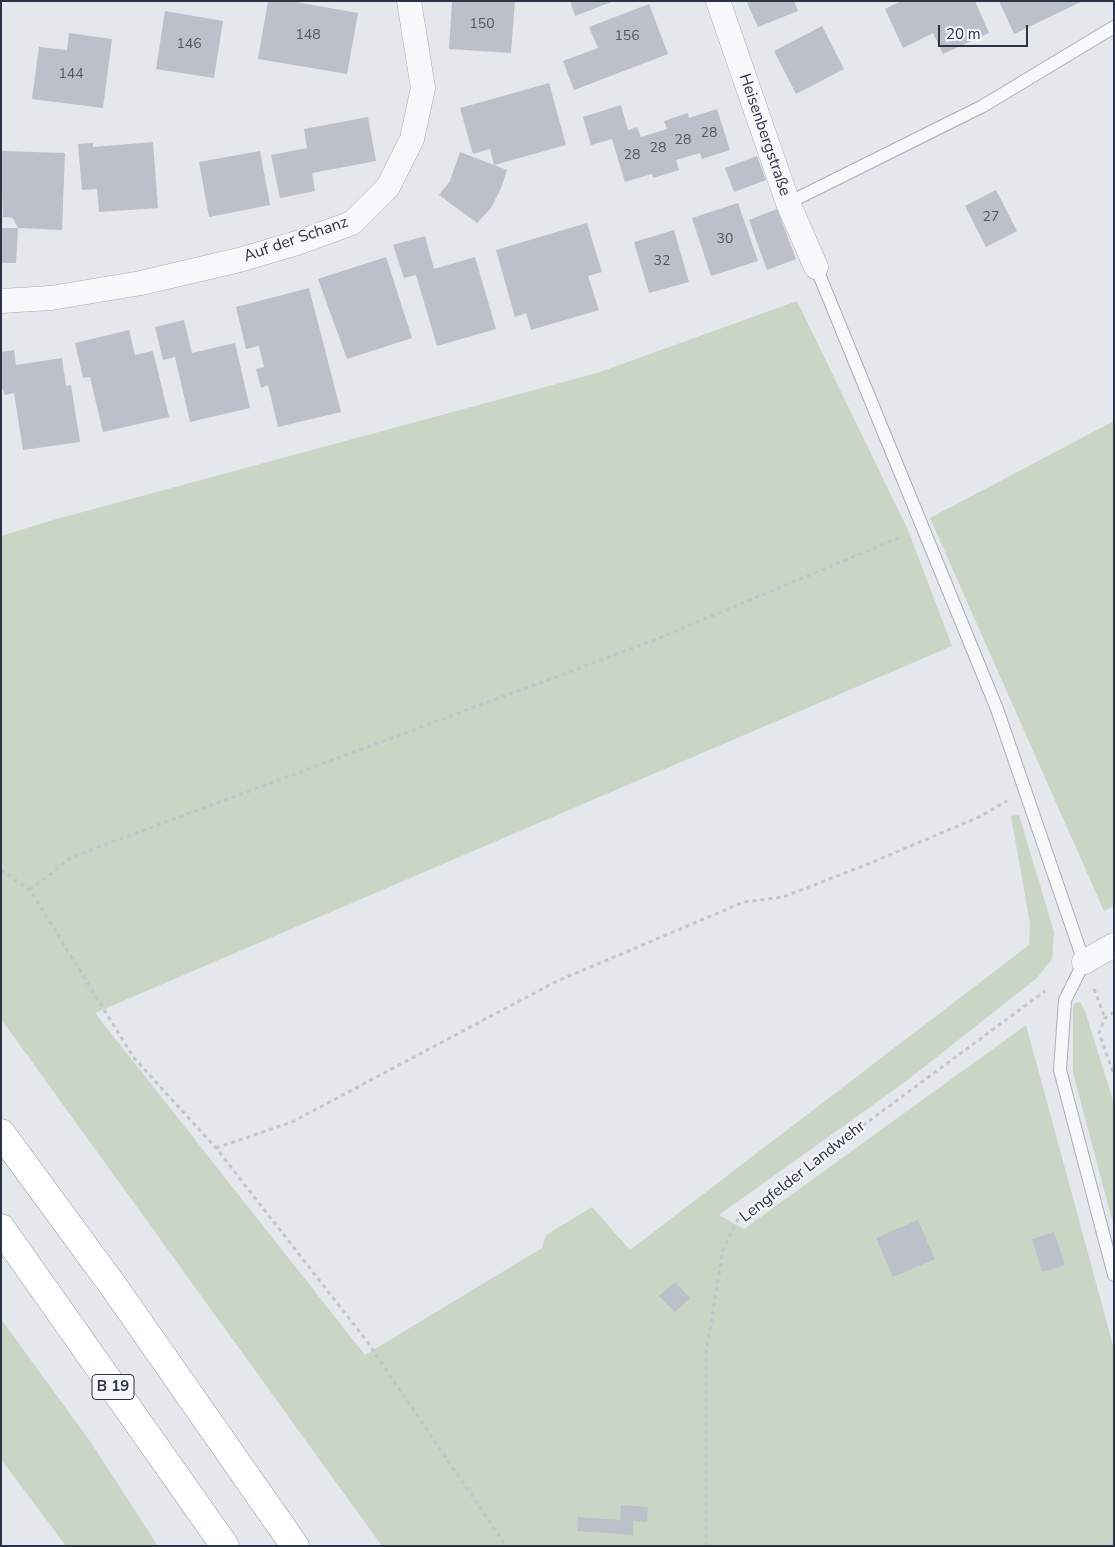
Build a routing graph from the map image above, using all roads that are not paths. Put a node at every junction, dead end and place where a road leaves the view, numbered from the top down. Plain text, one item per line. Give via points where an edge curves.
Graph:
1 (409, 1) edge
2 (718, 1) edge
3 (1114, 27) edge
4 (788, 203) junction
5 (816, 267) joint
6 (1, 302) edge
7 (1114, 945) edge
8 (1084, 962) junction
9 (1, 1133) edge
10 (1, 1228) edge
11 (1114, 1275) edge
12 (225, 1546) edge
13 (295, 1546) edge

1 - 6 street, Auf der Schanz via 423,88 412,139 388,187 352,224 239,260 141,283 51,298
2 - 4 street, Heisenbergstraße
3 - 4 lane via 983,106
4 - 5 street, Heisenbergstraße
5 - 8 lane via 997,709
7 - 8 street
8 - 11 lane via 1065,1000 1060,1070
9 - 13 highway via 114,1287
10 - 12 highway, B 19

